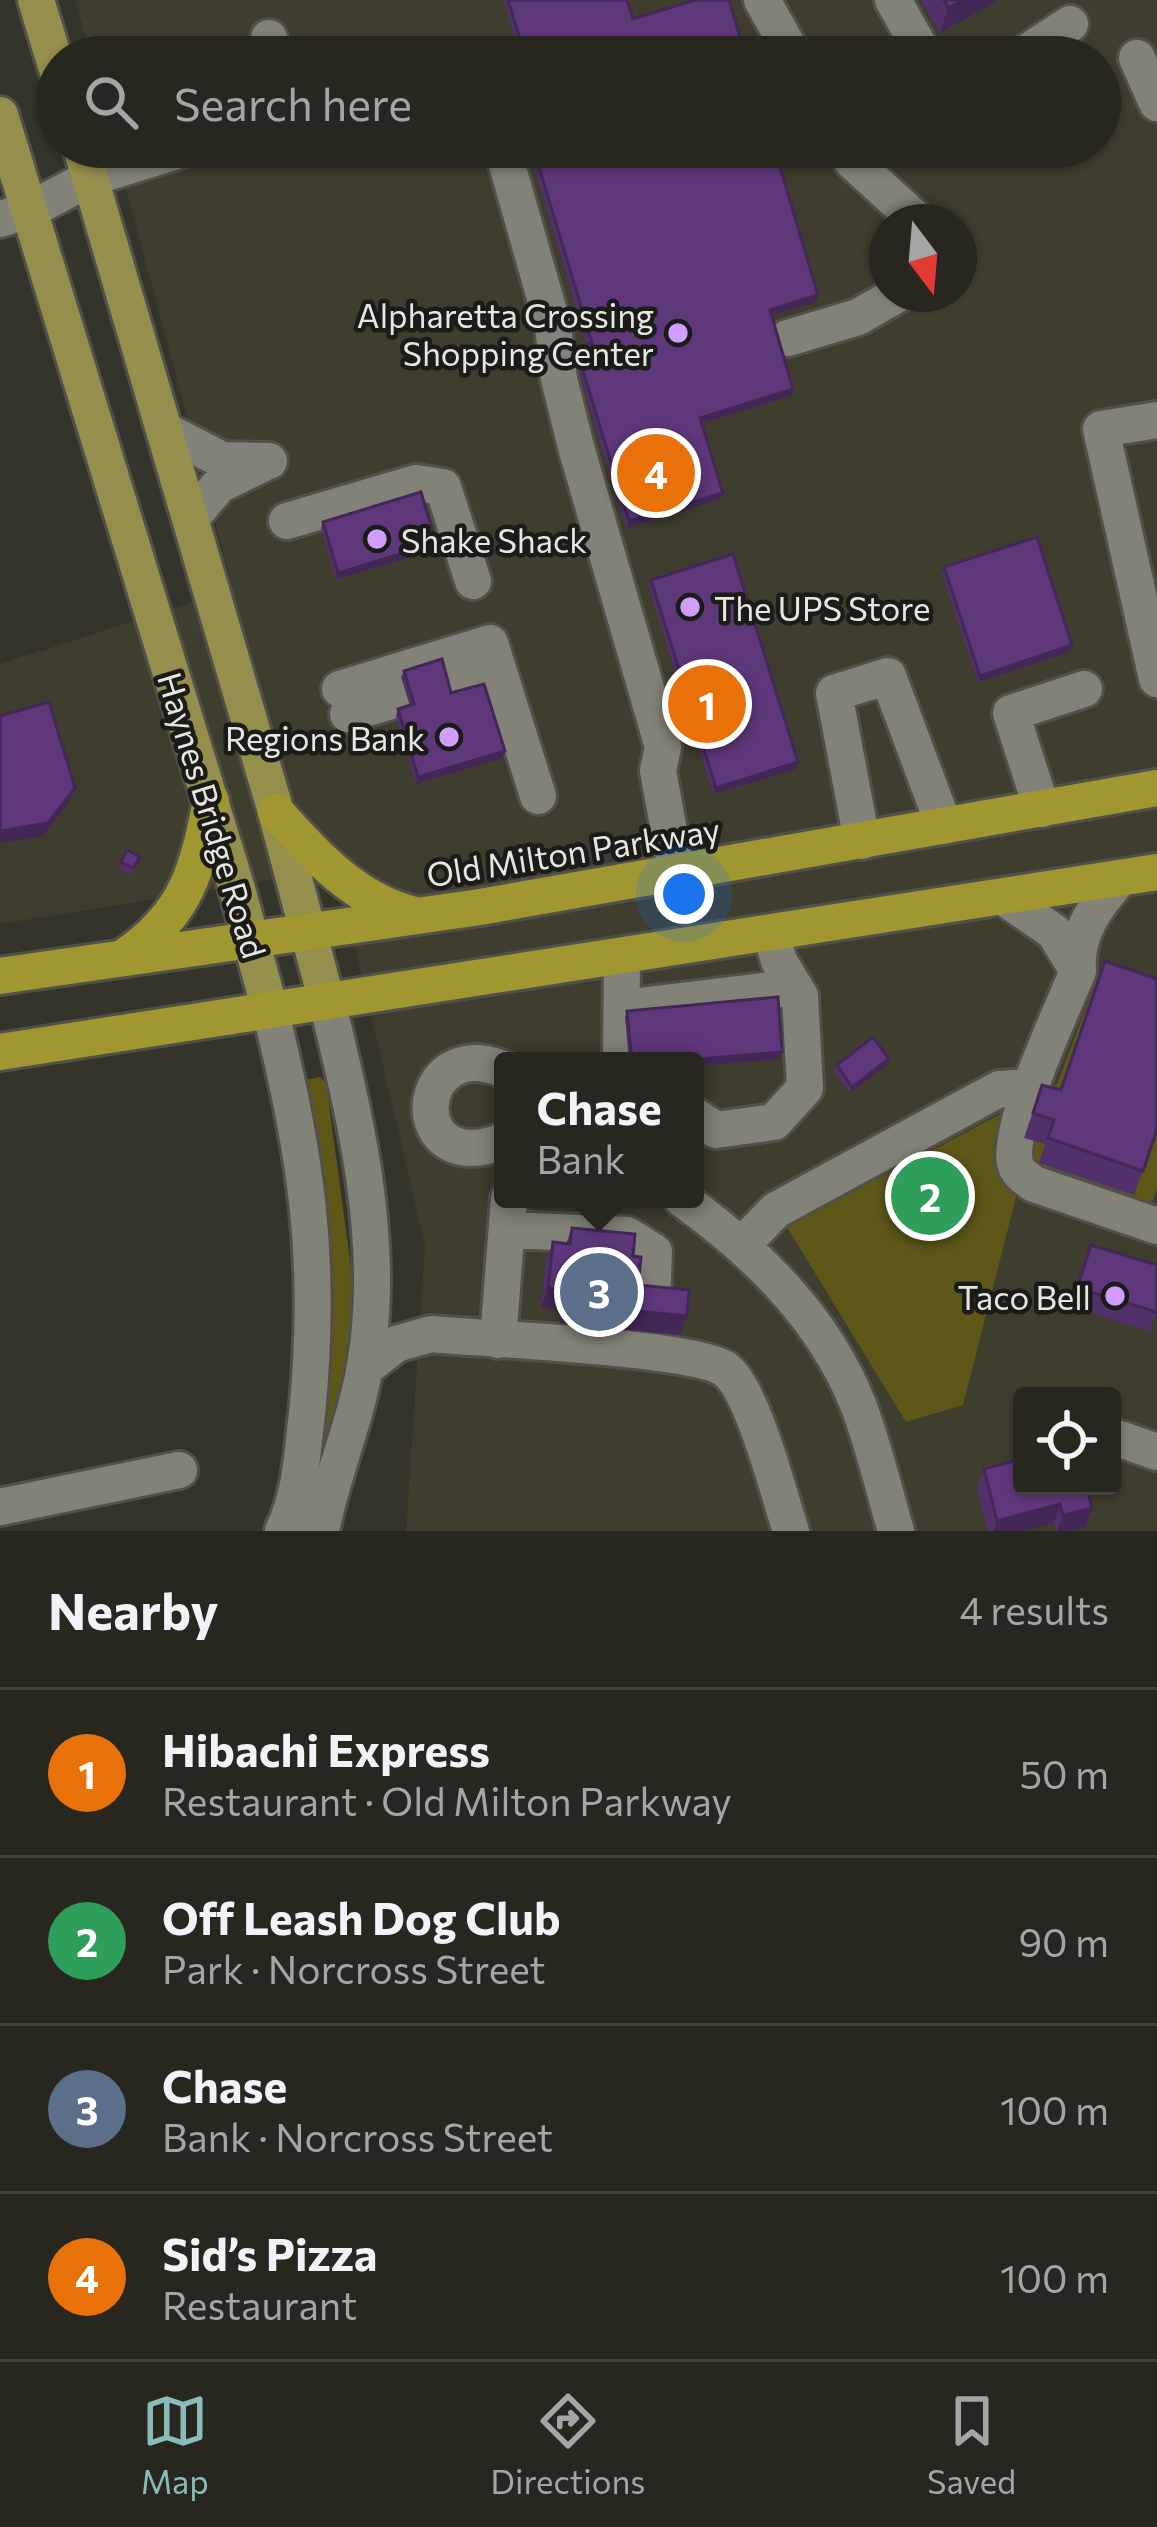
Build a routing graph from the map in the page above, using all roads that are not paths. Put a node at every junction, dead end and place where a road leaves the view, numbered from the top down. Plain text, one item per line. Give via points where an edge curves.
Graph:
1 (36, 0) edge
2 (762, 0) edge
3 (893, 0) edge
4 (1070, 25) dead end
5 (47, 36) edge
6 (782, 36) edge
7 (913, 36) edge
8 (1053, 36) edge
9 (1137, 58) dead end
10 (1157, 103) edge
11 (0, 115) edge
12 (56, 168) edge
13 (79, 168) edge
14 (87, 168) edge
15 (508, 168) edge
16 (861, 168) edge
17 (9, 176) edge
18 (900, 204) edge
19 (15, 214) edge
20 (869, 310) edge
21 (788, 338) dead end
22 (1157, 420) edge
23 (166, 431) junction
24 (191, 518) junction
25 (287, 521) dead end
26 (1145, 576) edge
27 (473, 581) dead end
28 (498, 669) junction
29 (1157, 679) edge
30 (445, 685) edge
31 (1084, 689) dead end
32 (407, 696) edge
33 (1157, 788) edge
34 (538, 796) dead end
35 (211, 802) junction
36 (1042, 808) junction
37 (276, 812) junction
38 (944, 826) junction
39 (862, 841) junction
40 (1157, 872) edge
41 (677, 874) junction
42 (1119, 879) junction
43 (1005, 898) junction
44 (419, 916) junction
45 (309, 932) junction
46 (771, 933) junction
47 (252, 939) junction
48 (622, 956) junction
49 (124, 957) junction
50 (1078, 971) junction
51 (0, 976) edge
52 (795, 988) junction
53 (327, 1002) junction
54 (623, 1008) junction
55 (270, 1010) junction
56 (0, 1052) edge
57 (621, 1052) edge
58 (494, 1067) edge
59 (1030, 1087) junction
60 (704, 1122) edge
61 (494, 1143) edge
62 (466, 1149) junction
63 (494, 1170) edge
64 (694, 1208) edge
65 (509, 1215) edge
66 (1157, 1226) edge
67 (742, 1245) junction
68 (371, 1283) junction
69 (649, 1330) junction
70 (430, 1334) junction
71 (498, 1340) junction
72 (364, 1370) junction
73 (1121, 1439) edge
74 (1157, 1452) edge
75 (179, 1470) dead end
76 (0, 1507) edge
77 (283, 1531) edge
78 (321, 1531) edge
79 (791, 1531) edge
80 (896, 1531) edge

1 - 5 main road
2 - 6 street
3 - 7 street
4 - 8 street
9 - 10 street
11 - 17 main road, Haynes Bridge Road
12 - 17 street
13 - 19 street
14 - 23 main road, Haynes Bridge Road
15 - 41 street via 582,468 663,747 658,771
16 - 18 street
17 - 19 main road, Haynes Bridge Road
19 - 35 main road, Haynes Bridge Road
20 - 21 street
22 - 26 street via 1101,429
23 - 24 main road, Haynes Bridge Road
23 - 24 street via 223,460 269,461 219,485
24 - 37 main road, Haynes Bridge Road
25 - 27 street via 416,483 443,487
26 - 29 street
28 - 30 street
28 - 32 street via 490,643 344,701
28 - 34 street
31 - 36 street via 1011,713
33 - 36 highway, Old Milton Parkway
35 - 47 main road, Haynes Bridge Road
35 - 49 highway via 183,900
36 - 38 highway, Old Milton Parkway
37 - 44 highway via 339,875
37 - 45 main road, Haynes Bridge Road
38 - 39 highway, Old Milton Parkway
38 - 39 street via 888,676 834,693
39 - 41 highway, Old Milton Parkway
40 - 42 highway
41 - 44 highway, Old Milton Parkway
42 - 43 highway
42 - 50 street via 1084,927
43 - 46 highway
43 - 50 street via 1054,932
44 - 45 highway, Old Milton Parkway
45 - 47 highway, Old Milton Parkway
45 - 53 main road, Haynes Bridge Road
46 - 48 highway
46 - 52 street
47 - 49 highway, Old Milton Parkway
47 - 55 main road, Haynes Bridge Road
48 - 53 highway
48 - 54 street
49 - 51 highway, Old Milton Parkway
50 - 59 street
52 - 54 street
52 - 60 street via 805,1088 774,1122 716,1130
53 - 55 highway
53 - 68 street, Haynes Bridge Road via 358,1142
54 - 57 street
55 - 56 highway
55 - 77 street, Haynes Bridge Road via 302,1145 314,1262 302,1452
58 - 62 street via 456,1068 432,1089 428,1106 438,1132
59 - 66 street via 1014,1158 1021,1174
59 - 67 street via 999,1089 776,1210
61 - 62 street
62 - 63 street
64 - 67 street
65 - 69 street via 627,1235 654,1252
65 - 71 street
67 - 80 street via 827,1344 859,1406
68 - 70 street
68 - 72 street, Haynes Bridge Road
69 - 71 street
69 - 79 street via 678,1356 724,1369 746,1397
70 - 71 street
70 - 72 street via 396,1344
72 - 78 street, Haynes Bridge Road
73 - 74 street
75 - 76 street

